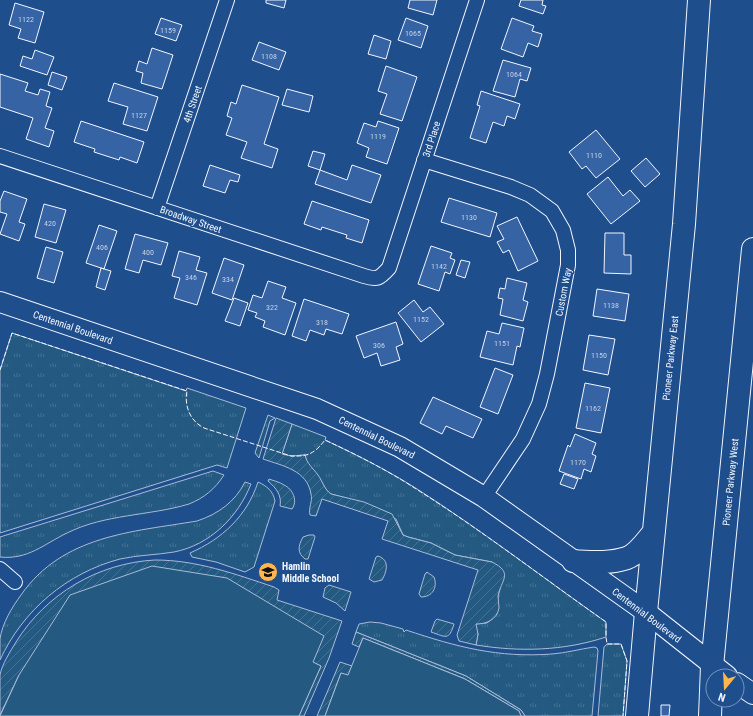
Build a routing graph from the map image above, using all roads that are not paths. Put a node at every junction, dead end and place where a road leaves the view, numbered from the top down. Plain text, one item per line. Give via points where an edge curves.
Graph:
1 (227, 0) edge
2 (477, 0) edge
3 (699, 0) edge
4 (0, 156) edge
5 (424, 160) junction
6 (157, 208) junction
7 (753, 249) edge
8 (381, 277) joint
9 (0, 302) edge
10 (484, 497) junction
11 (654, 532) junction
12 (573, 561) junction
13 (0, 569) edge
14 (16, 582) dead end
15 (646, 612) junction
16 (716, 668) edge
17 (720, 668) edge
18 (637, 716) edge

1 - 6 street, 4th Street
2 - 5 street, 3rd Place
3 - 11 main road, Pioneer Parkway East via 684,224
4 - 6 street, Broadway Street
5 - 8 street, 3rd Place via 389,268
5 - 10 street, Custom Way via 530,195 552,211 563,230 568,250 568,265 539,404 523,439
6 - 8 street, Broadway Street via 364,276 374,279
7 - 17 main road, Pioneer Parkway West
9 - 10 main road, Centennial Boulevard via 317,409 400,447
10 - 12 main road, Centennial Boulevard
11 - 12 main road via 627,558 603,563
11 - 15 main road, Pioneer Parkway East
12 - 15 main road, Centennial Boulevard
13 - 14 street
15 - 16 main road, Centennial Boulevard
15 - 18 main road, Pioneer Parkway East

